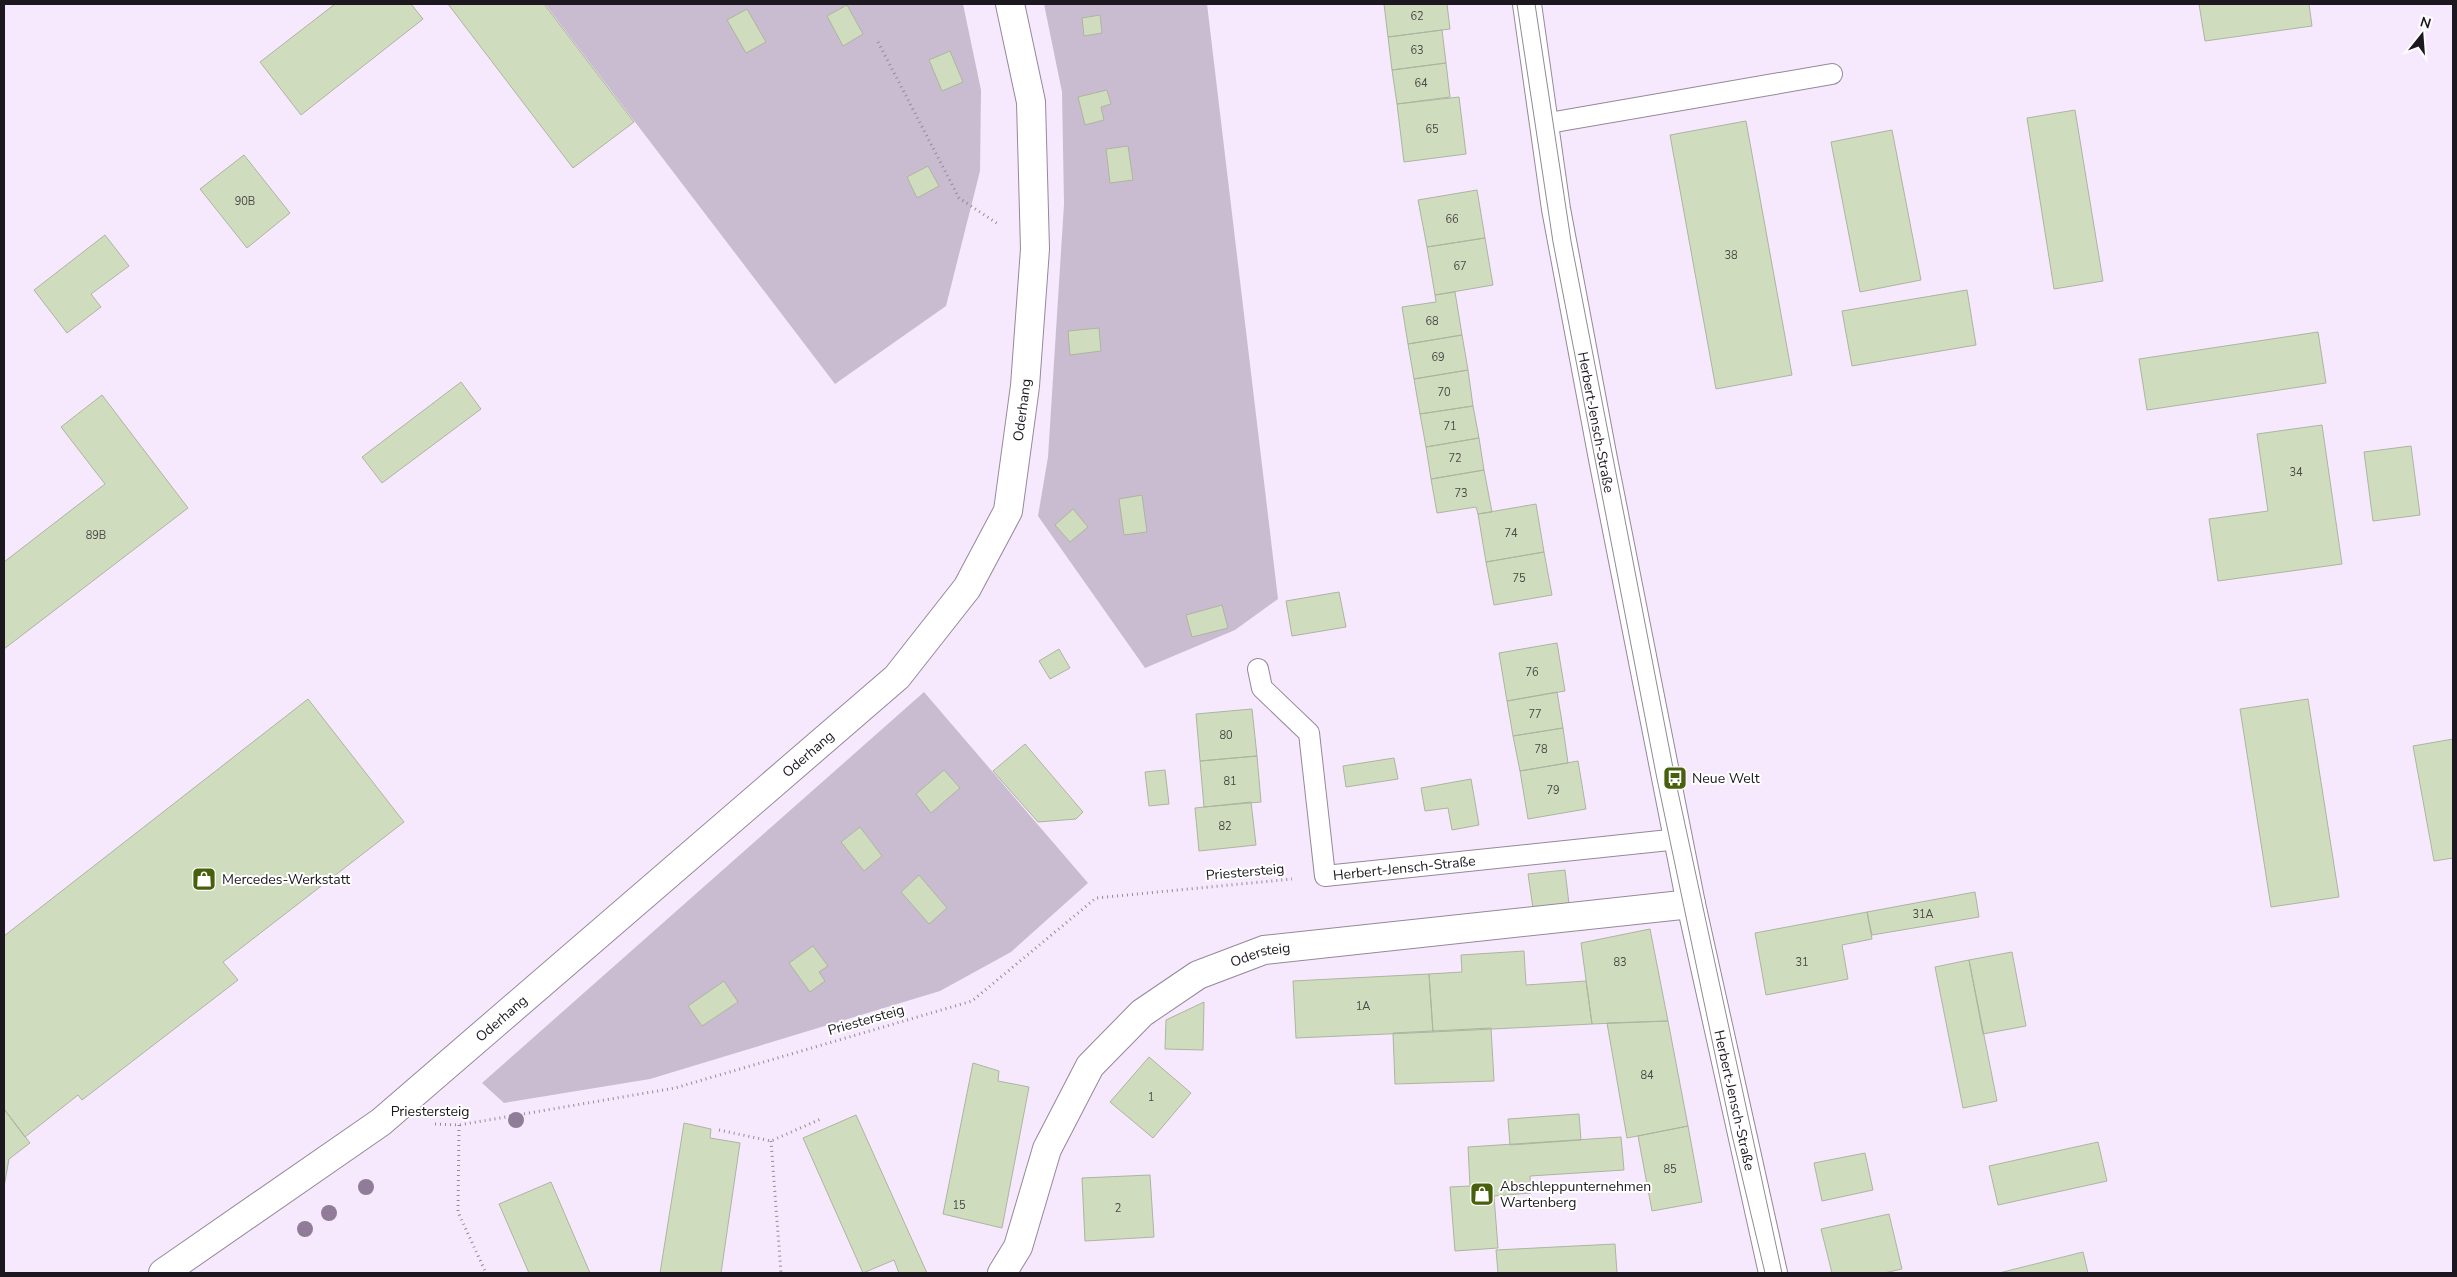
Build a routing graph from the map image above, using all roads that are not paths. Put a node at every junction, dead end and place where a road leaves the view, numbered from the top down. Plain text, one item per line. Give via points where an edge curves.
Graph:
1 (1010, 4) edge
2 (1527, 4) edge
3 (1832, 74) dead end
4 (1543, 124) junction
5 (1258, 669) dead end
6 (1679, 839) junction
7 (1691, 904) junction
8 (163, 1273) edge
9 (1002, 1273) edge
10 (1773, 1273) edge

1 - 8 street, Oderhang via 1031,102 1035,249 1026,386 1008,511 968,588 897,677 382,1122
2 - 4 street, Herbert-Jensch-Straße
3 - 4 lane
4 - 6 street, Herbert-Jensch-Straße via 1602,459
5 - 6 lane, Herbert-Jensch-Straße via 1262,688 1309,733 1325,876
6 - 7 street, Herbert-Jensch-Straße
7 - 9 street, Odersteig via 1264,950 1198,975 1142,1013 1090,1066 1047,1149 1018,1247
7 - 10 street, Herbert-Jensch-Straße

